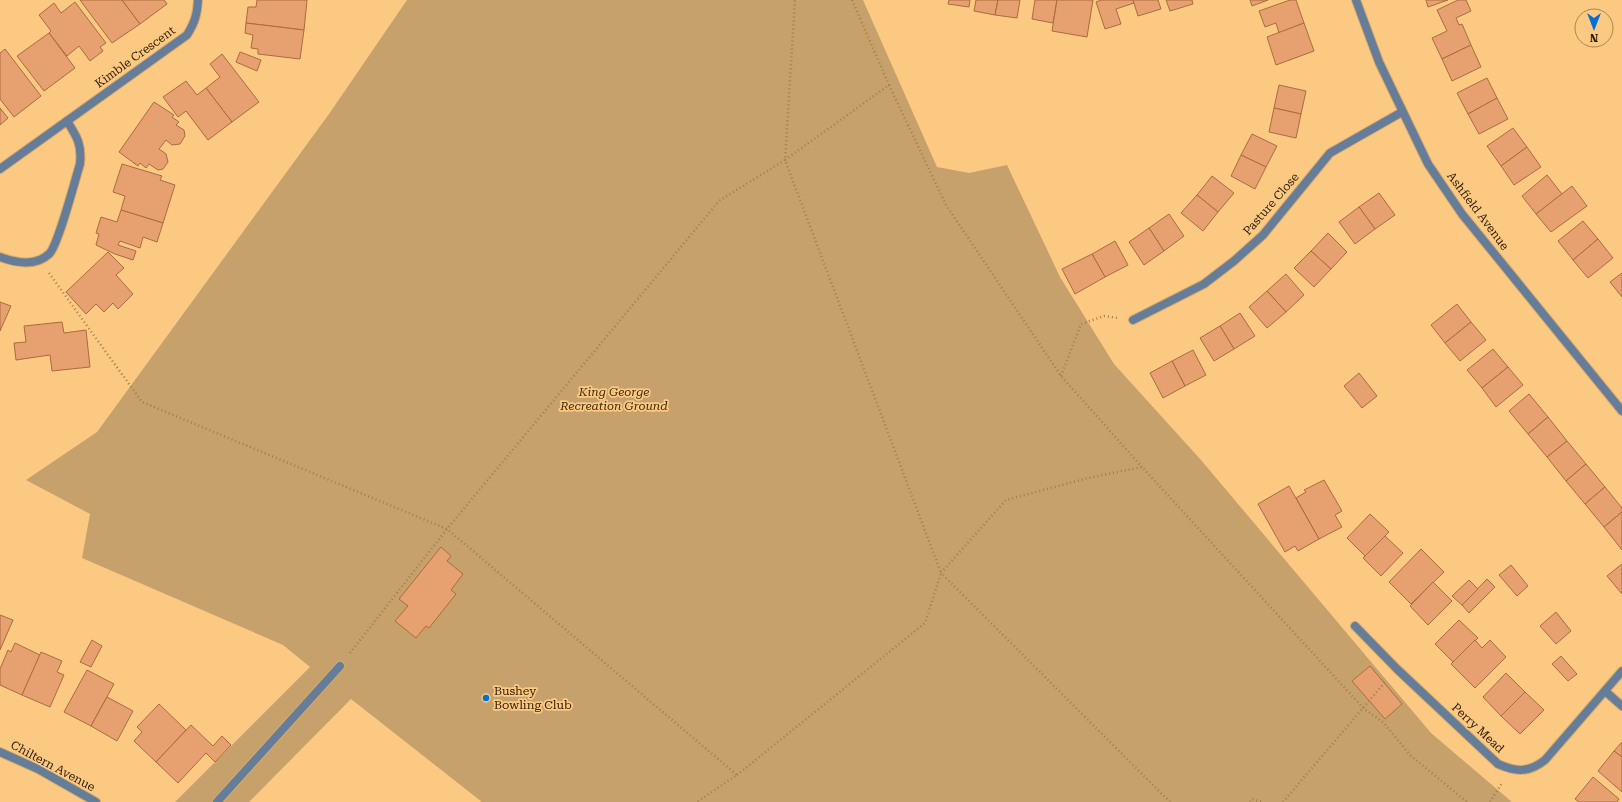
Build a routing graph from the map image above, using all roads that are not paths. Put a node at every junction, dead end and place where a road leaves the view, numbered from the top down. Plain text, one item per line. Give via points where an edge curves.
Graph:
1 (198, 0) edge
2 (1356, 0) edge
3 (1402, 112) junction
4 (67, 121) junction
5 (0, 169) edge
6 (0, 257) edge
7 (1133, 320) road end
8 (1622, 411) edge
9 (1355, 626) dead end
10 (340, 666) road end
11 (1622, 671) edge
12 (1605, 691) junction
13 (1622, 706) edge
14 (0, 752) edge
15 (96, 802) edge
16 (216, 802) edge

1 - 4 street, Kimble Crescent via 194,24 186,35
2 - 3 street, Ashfield Avenue via 1379,62
3 - 7 street, Pasture Close via 1330,153 1263,235 1234,261 1204,284
3 - 8 street, Ashfield Avenue via 1428,164 1462,214
4 - 5 street, Kimble Crescent
4 - 6 street via 80,143 80,164 50,254 29,263 14,262
9 - 12 street, Perry Mead via 1498,764 1510,769 1528,770 1538,766
10 - 16 street
11 - 12 street, Perry Mead
12 - 13 street
14 - 15 street, Chiltern Avenue via 38,769

